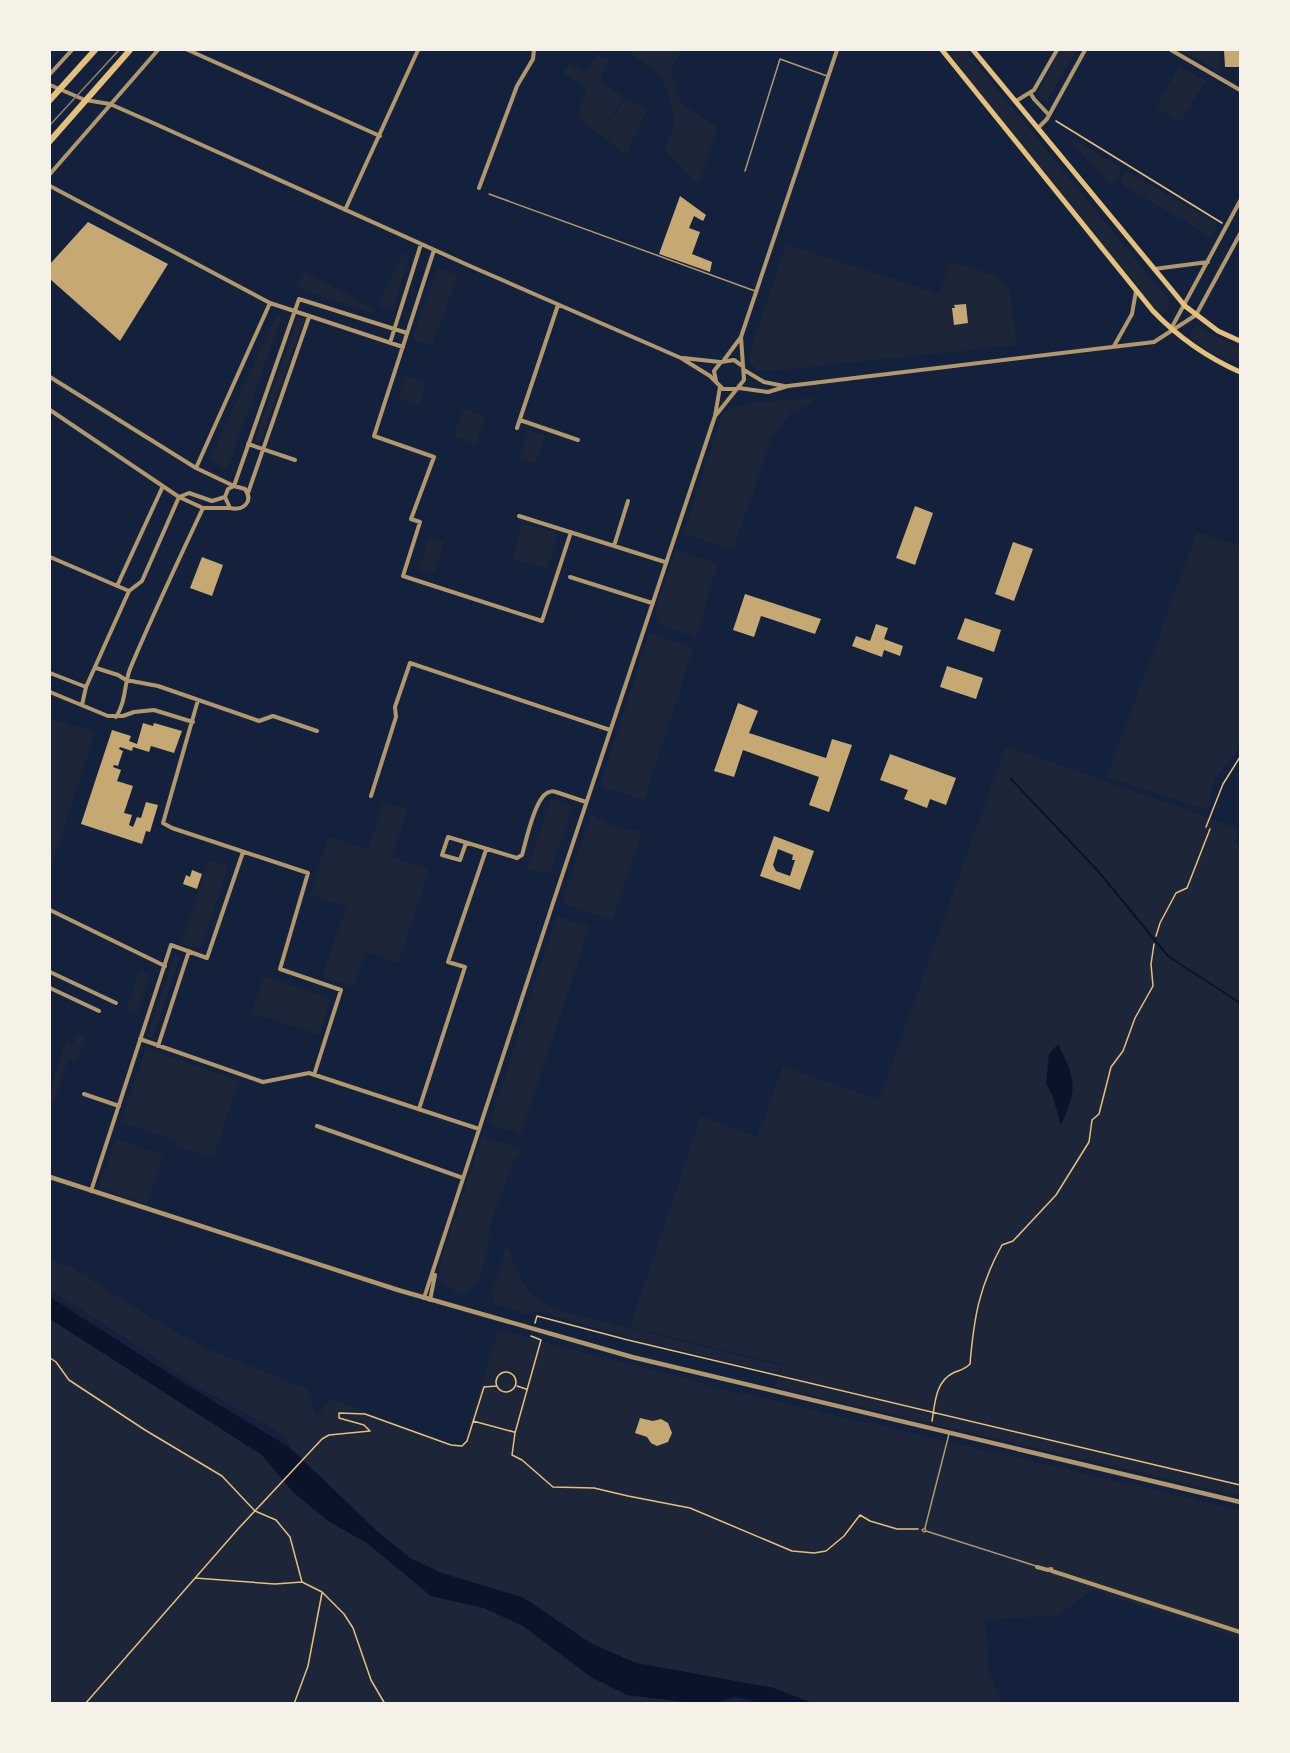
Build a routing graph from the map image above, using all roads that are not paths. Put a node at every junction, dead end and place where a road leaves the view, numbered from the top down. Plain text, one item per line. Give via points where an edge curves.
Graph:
1 (72, 50) edge
2 (95, 50) edge
3 (130, 50) edge
4 (158, 50) edge
5 (188, 50) edge
6 (418, 50) edge
7 (534, 50) edge
8 (837, 50) edge
9 (942, 50) edge
10 (973, 50) edge
11 (1057, 50) edge
12 (1085, 50) edge
13 (1171, 50) edge
14 (50, 74) edge
15 (828, 76) junction
16 (50, 85) edge
17 (58, 90) junction
18 (1240, 90) edge
19 (1031, 94) junction
20 (50, 100) edge
21 (85, 100) junction
22 (1016, 101) junction
23 (110, 104) junction
24 (1049, 115) junction
25 (1038, 128) junction
26 (380, 136) junction
27 (50, 141) edge
28 (745, 171) dead end
29 (50, 174) edge
30 (50, 186) edge
31 (479, 188) dead end
32 (489, 194) dead end
33 (1240, 201) edge
34 (345, 210) junction
35 (1240, 236) edge
36 (421, 244) junction
37 (434, 250) junction
38 (1208, 261) junction
39 (1154, 269) junction
40 (1136, 291) junction
41 (755, 292) junction
42 (270, 303) junction
43 (558, 305) junction
44 (1185, 306) junction
45 (294, 311) junction
46 (1197, 315) junction
47 (309, 316) junction
48 (394, 329) junction
49 (1171, 330) junction
50 (407, 333) junction
51 (741, 337) junction
52 (1240, 341) edge
53 (390, 343) junction
54 (403, 347) junction
55 (1114, 347) junction
56 (681, 358) junction
57 (723, 361) junction
58 (741, 365) junction
59 (744, 370) junction
60 (1240, 372) edge
61 (50, 377) edge
62 (718, 385) junction
63 (788, 386) junction
64 (738, 388) junction
65 (50, 410) edge
66 (716, 416) junction
67 (520, 420) junction
68 (517, 428) dead end
69 (578, 440) dead end
70 (248, 444) junction
71 (263, 449) junction
72 (295, 460) dead end
73 (196, 468) junction
74 (163, 486) junction
75 (234, 486) junction
76 (248, 494) junction
77 (179, 497) junction
78 (225, 497) junction
79 (628, 501) dead end
80 (203, 508) junction
81 (230, 508) junction
82 (519, 516) dead end
83 (572, 532) junction
84 (614, 546) junction
85 (50, 558) edge
86 (665, 562) junction
87 (570, 577) dead end
88 (117, 586) junction
89 (129, 591) junction
90 (652, 603) junction
91 (96, 668) junction
92 (50, 673) edge
93 (126, 680) junction
94 (86, 687) junction
95 (50, 692) edge
96 (198, 700) junction
97 (82, 705) junction
98 (116, 717) junction
99 (193, 722) junction
100 (610, 730) junction
101 (317, 731) dead end
102 (371, 796) dead end
103 (586, 802) junction
104 (466, 843) junction
105 (486, 850) junction
106 (243, 852) junction
107 (50, 910) edge
108 (189, 951) junction
109 (165, 966) junction
110 (50, 972) edge
111 (50, 988) edge
112 (116, 1003) dead end
113 (99, 1011) dead end
114 (140, 1039) junction
115 (158, 1046) junction
116 (314, 1075) junction
117 (84, 1094) dead end
118 (119, 1106) junction
119 (419, 1109) junction
120 (317, 1126) dead end
121 (479, 1129) junction
122 (50, 1177) edge
123 (463, 1178) junction
124 (92, 1191) junction
125 (435, 1272) junction
126 (424, 1298) junction
127 (430, 1300) junction
128 (950, 1433) junction
129 (1240, 1502) edge
130 (1037, 1567) joint
131 (1240, 1632) edge

1 - 14 street
2 - 17 main road
3 - 21 main road
4 - 23 street
5 - 26 street
6 - 26 street
7 - 31 street
8 - 15 street
9 - 40 main road
10 - 22 main road
11 - 19 street
12 - 24 street
13 - 18 street
15 - 28 lane via 780,59
15 - 41 street
16 - 17 street
17 - 20 main road
17 - 21 street
19 - 22 street
19 - 24 street
21 - 23 street
21 - 27 main road
22 - 25 main road
23 - 29 street
23 - 34 street
24 - 25 street
25 - 39 main road
26 - 34 street
30 - 42 street
32 - 41 lane
33 - 38 street
34 - 36 street
35 - 46 street
36 - 37 street
36 - 48 street
37 - 43 street
37 - 50 street
38 - 39 street
38 - 44 street
39 - 44 main road
40 - 49 main road
40 - 55 street via 1132,314
41 - 51 street
42 - 45 street
42 - 73 street
43 - 56 street
43 - 67 street
44 - 46 main road
44 - 49 street
45 - 47 street
45 - 48 street via 299,299
45 - 70 street
46 - 49 street
46 - 52 main road
47 - 53 street
47 - 71 street
48 - 50 street
48 - 53 street
49 - 55 street via 1154,342
49 - 60 main road via 1203,354
50 - 54 street
51 - 57 street
51 - 58 street
53 - 54 street
54 - 83 street via 374,436 434,457 411,519 420,522 403,576 542,621
55 - 63 street
56 - 57 street
56 - 62 street
57 - 58 street via 734,360
57 - 62 street via 714,371
58 - 59 street
59 - 63 street via 764,382
59 - 64 street via 744,380
61 - 73 street
62 - 64 street via 728,390
62 - 66 street
63 - 64 street via 768,392
64 - 66 street
65 - 74 street
66 - 86 street
67 - 68 street
67 - 69 street
70 - 71 street
70 - 75 street
71 - 72 street
71 - 76 street
73 - 75 street
74 - 77 street
74 - 88 street
75 - 76 street
75 - 78 street
76 - 81 street via 243,508
77 - 78 street via 189,493 212,501
77 - 80 street
77 - 89 street via 142,581
78 - 81 street
79 - 84 street
80 - 81 street
80 - 93 street
82 - 83 street
83 - 84 street
84 - 86 street
85 - 88 street
86 - 90 street
87 - 90 street
88 - 89 street
89 - 91 street
90 - 100 street
91 - 93 street
91 - 94 street
92 - 94 street
93 - 96 street via 159,686
93 - 98 street via 122,708
94 - 97 street
95 - 97 street
96 - 99 street
96 - 101 street via 259,721 273,716
97 - 98 street
98 - 99 street via 154,710
99 - 106 street via 163,823
100 - 102 street via 410,663
100 - 103 street
103 - 105 street via 547,792 538,804 520,857 513,859
103 - 121 street
104 - 104 street via 460,860 442,855 448,837
104 - 105 street
105 - 119 street via 448,962 465,967
106 - 108 street via 207,958
106 - 116 street via 308,873 280,969 341,990
107 - 109 street
108 - 109 street via 171,945
108 - 115 street
109 - 114 street
110 - 112 street
111 - 113 street
114 - 115 street
114 - 118 street
115 - 116 street via 263,1082 305,1073
116 - 119 street
117 - 118 street
118 - 124 street
119 - 121 street
120 - 123 street
121 - 123 street
122 - 124 street
123 - 125 street
124 - 126 street
125 - 126 street
125 - 127 street
126 - 127 street
127 - 128 street via 632,1358
128 - 129 street
128 - 130 lane via 926,1530
130 - 131 street

